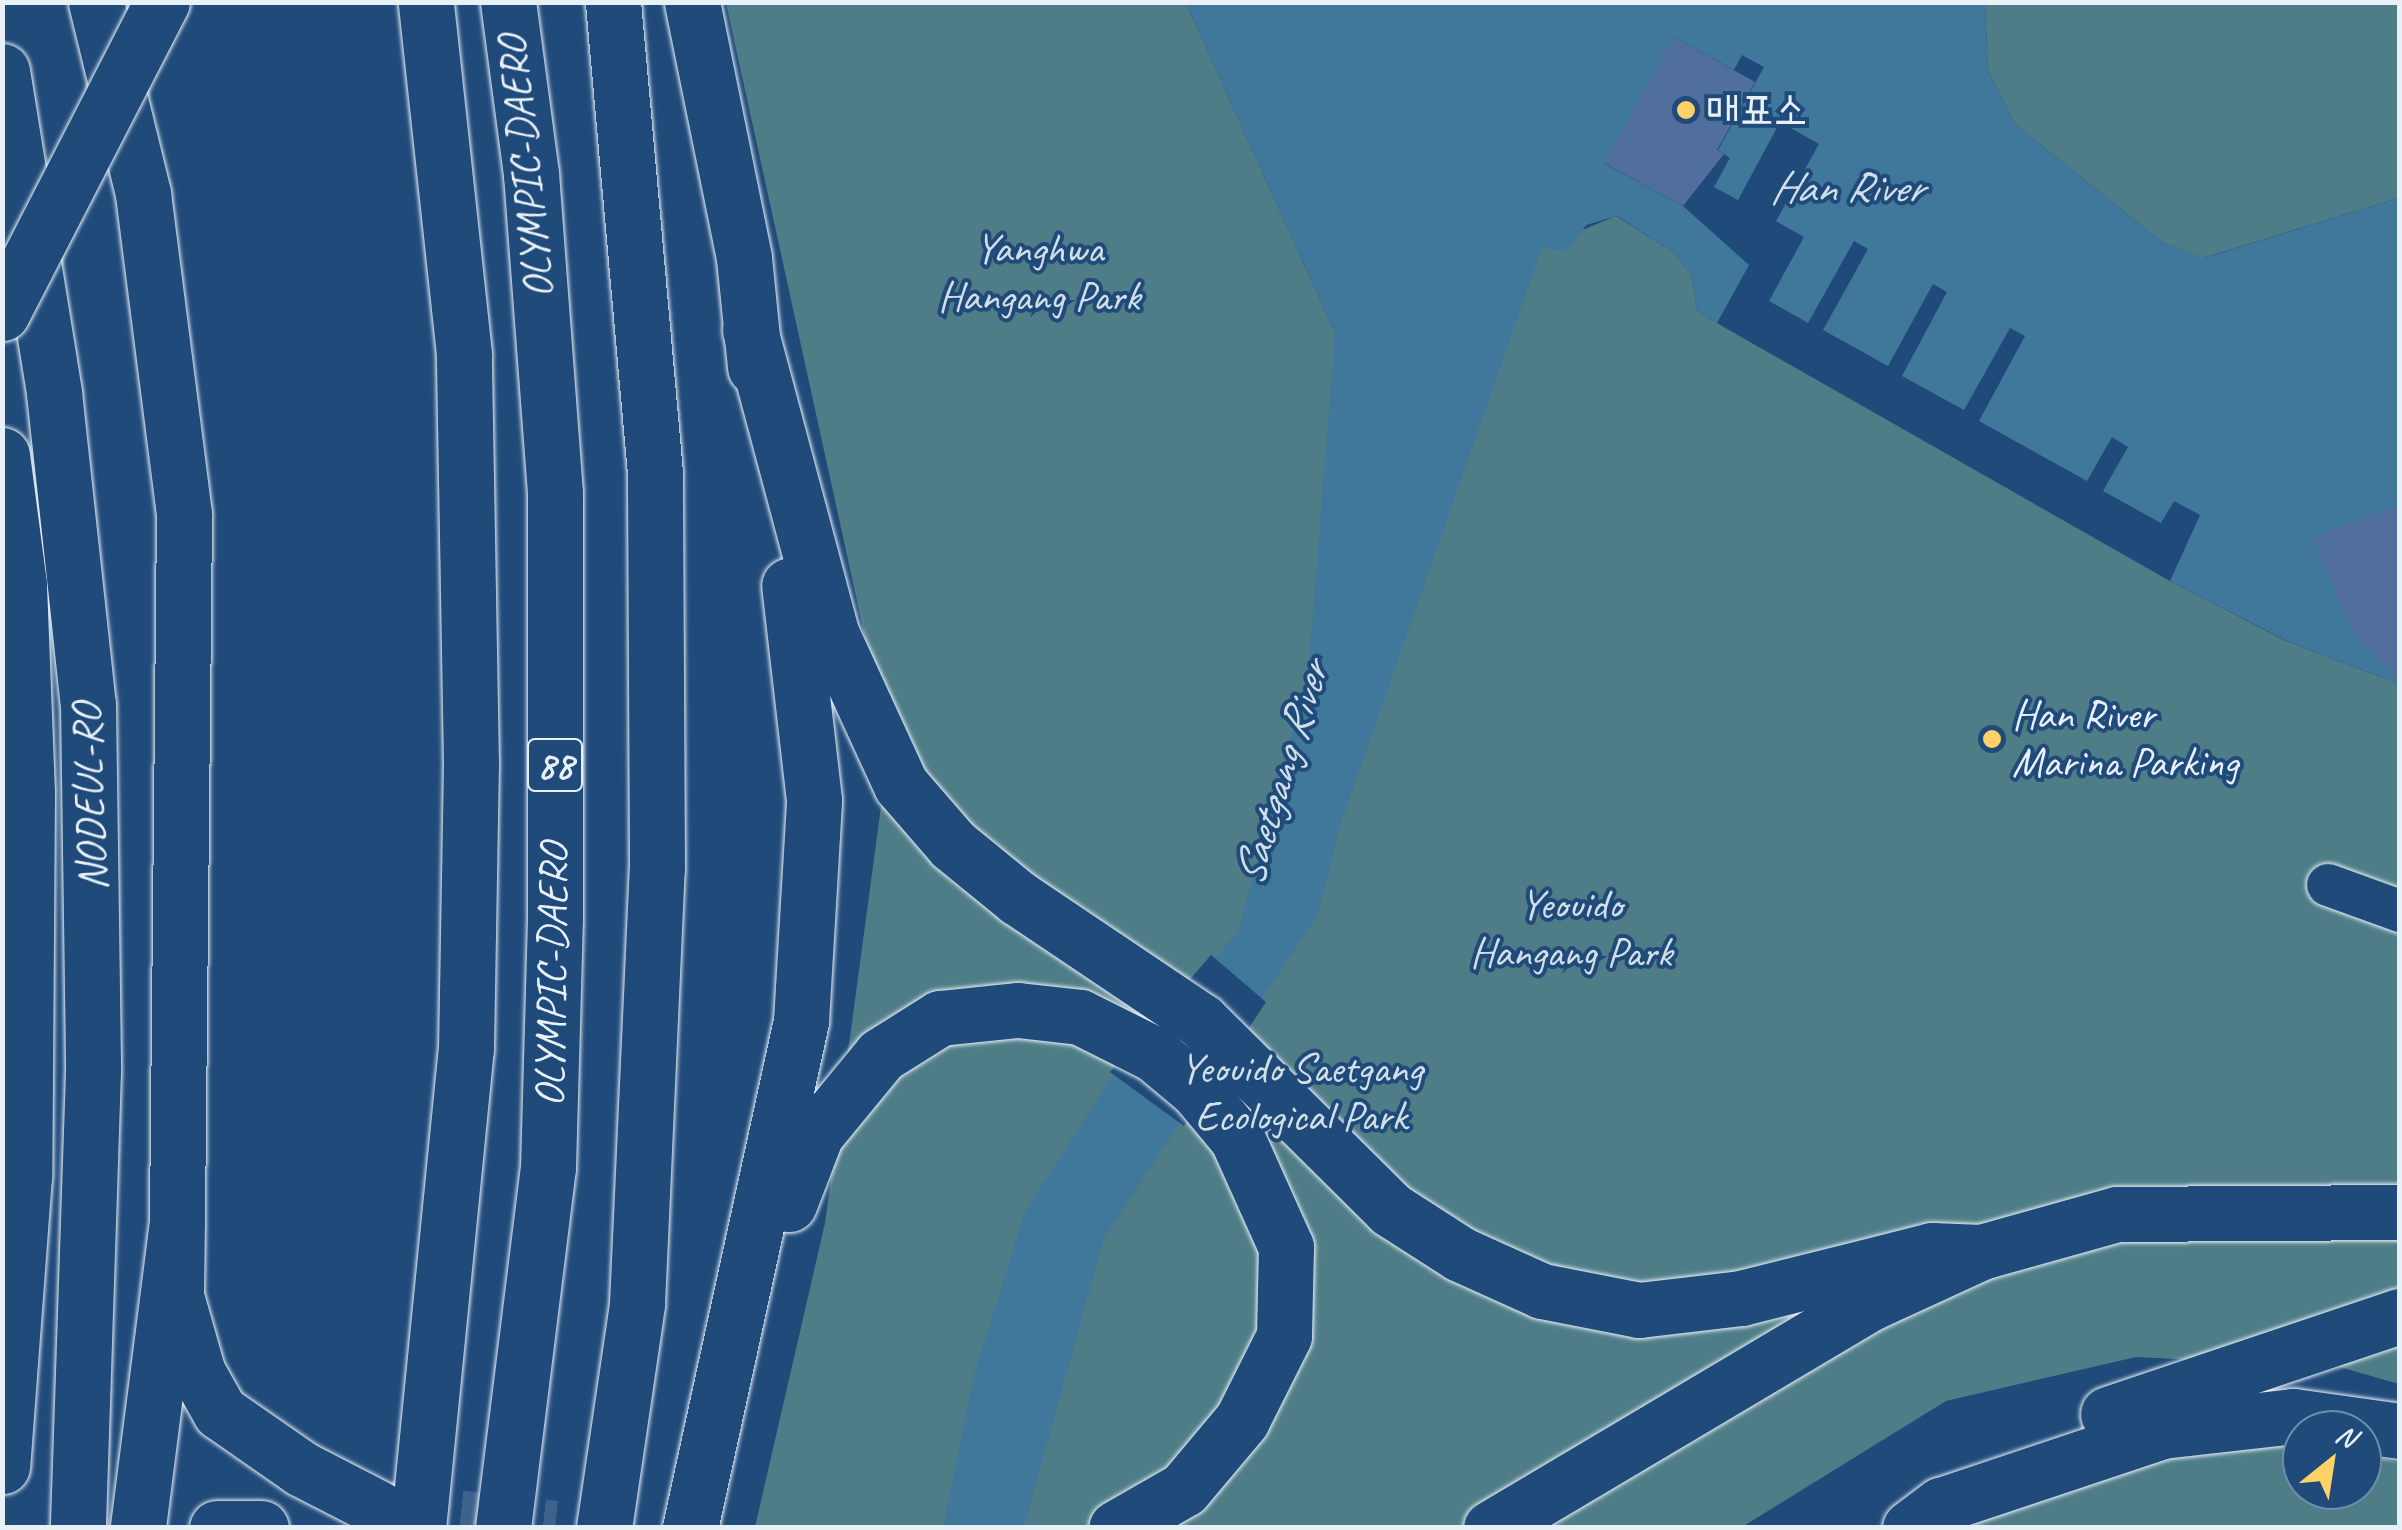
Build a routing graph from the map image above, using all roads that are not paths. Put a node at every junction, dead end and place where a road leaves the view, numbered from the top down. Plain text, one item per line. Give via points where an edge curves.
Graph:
1 (96, 2) edge
2 (162, 2) edge
3 (426, 2) edge
4 (508, 2) edge
5 (613, 2) edge
6 (692, 2) edge
7 (2, 71) edge
8 (2, 313) edge
9 (750, 330) junction
10 (2, 454) edge
11 (2328, 886) dead end
12 (2400, 911) edge
13 (2400, 1212) edge
14 (2330, 1216) junction
15 (178, 1222) junction
16 (2400, 1241) edge
17 (1981, 1252) junction
18 (2400, 1316) edge
19 (728, 1360) junction
20 (2400, 1431) edge
21 (2, 1466) edge
22 (1926, 1516) edge
23 (398, 1518) edge
24 (78, 1528) edge
25 (138, 1528) edge
26 (218, 1528) edge
27 (261, 1528) edge
28 (503, 1528) edge
29 (604, 1528) edge
30 (690, 1528) edge
31 (1116, 1528) edge
32 (1492, 1528) edge

1 - 15 main road via 143,194 184,514
2 - 8 main road, bridge
3 - 23 main road, OLYMPIC-DAERO via 464,354 471,766 466,1048
4 - 28 main road, OLYMPIC-DAERO / 88 via 531,174 555,493 556,919 548,1168
5 - 29 main road via 655,473 657,868 638,1304
6 - 9 main road via 744,258
7 - 24 main road, NODEUL-RO via 54,394 88,704 93,1070
9 - 17 main road via 832,635 901,785 953,846 1201,1021 1390,1209 1460,1254 1542,1291 1638,1310 1741,1298 1932,1250
9 - 19 main road via 814,800 801,1021
10 - 21 main road, NODEUL-RO via 19,585 27,792 24,1176
11 - 12 street
13 - 14 main road
14 - 16 main road
14 - 17 main road via 2248,1208 2117,1214
15 - 23 main road via 176,1296 198,1373 220,1412 302,1470
15 - 25 main road
17 - 32 main road via 1868,1304
18 - 22 main road via 2029,1442
19 - 30 main road
19 - 31 main road via 816,1134 881,1055 940,1018 1018,1010 1080,1017 1154,1054 1237,1138 1286,1247 1284,1336 1242,1420 1184,1489
20 - 22 main road via 2293,1416 2192,1426
26 - 27 main road

